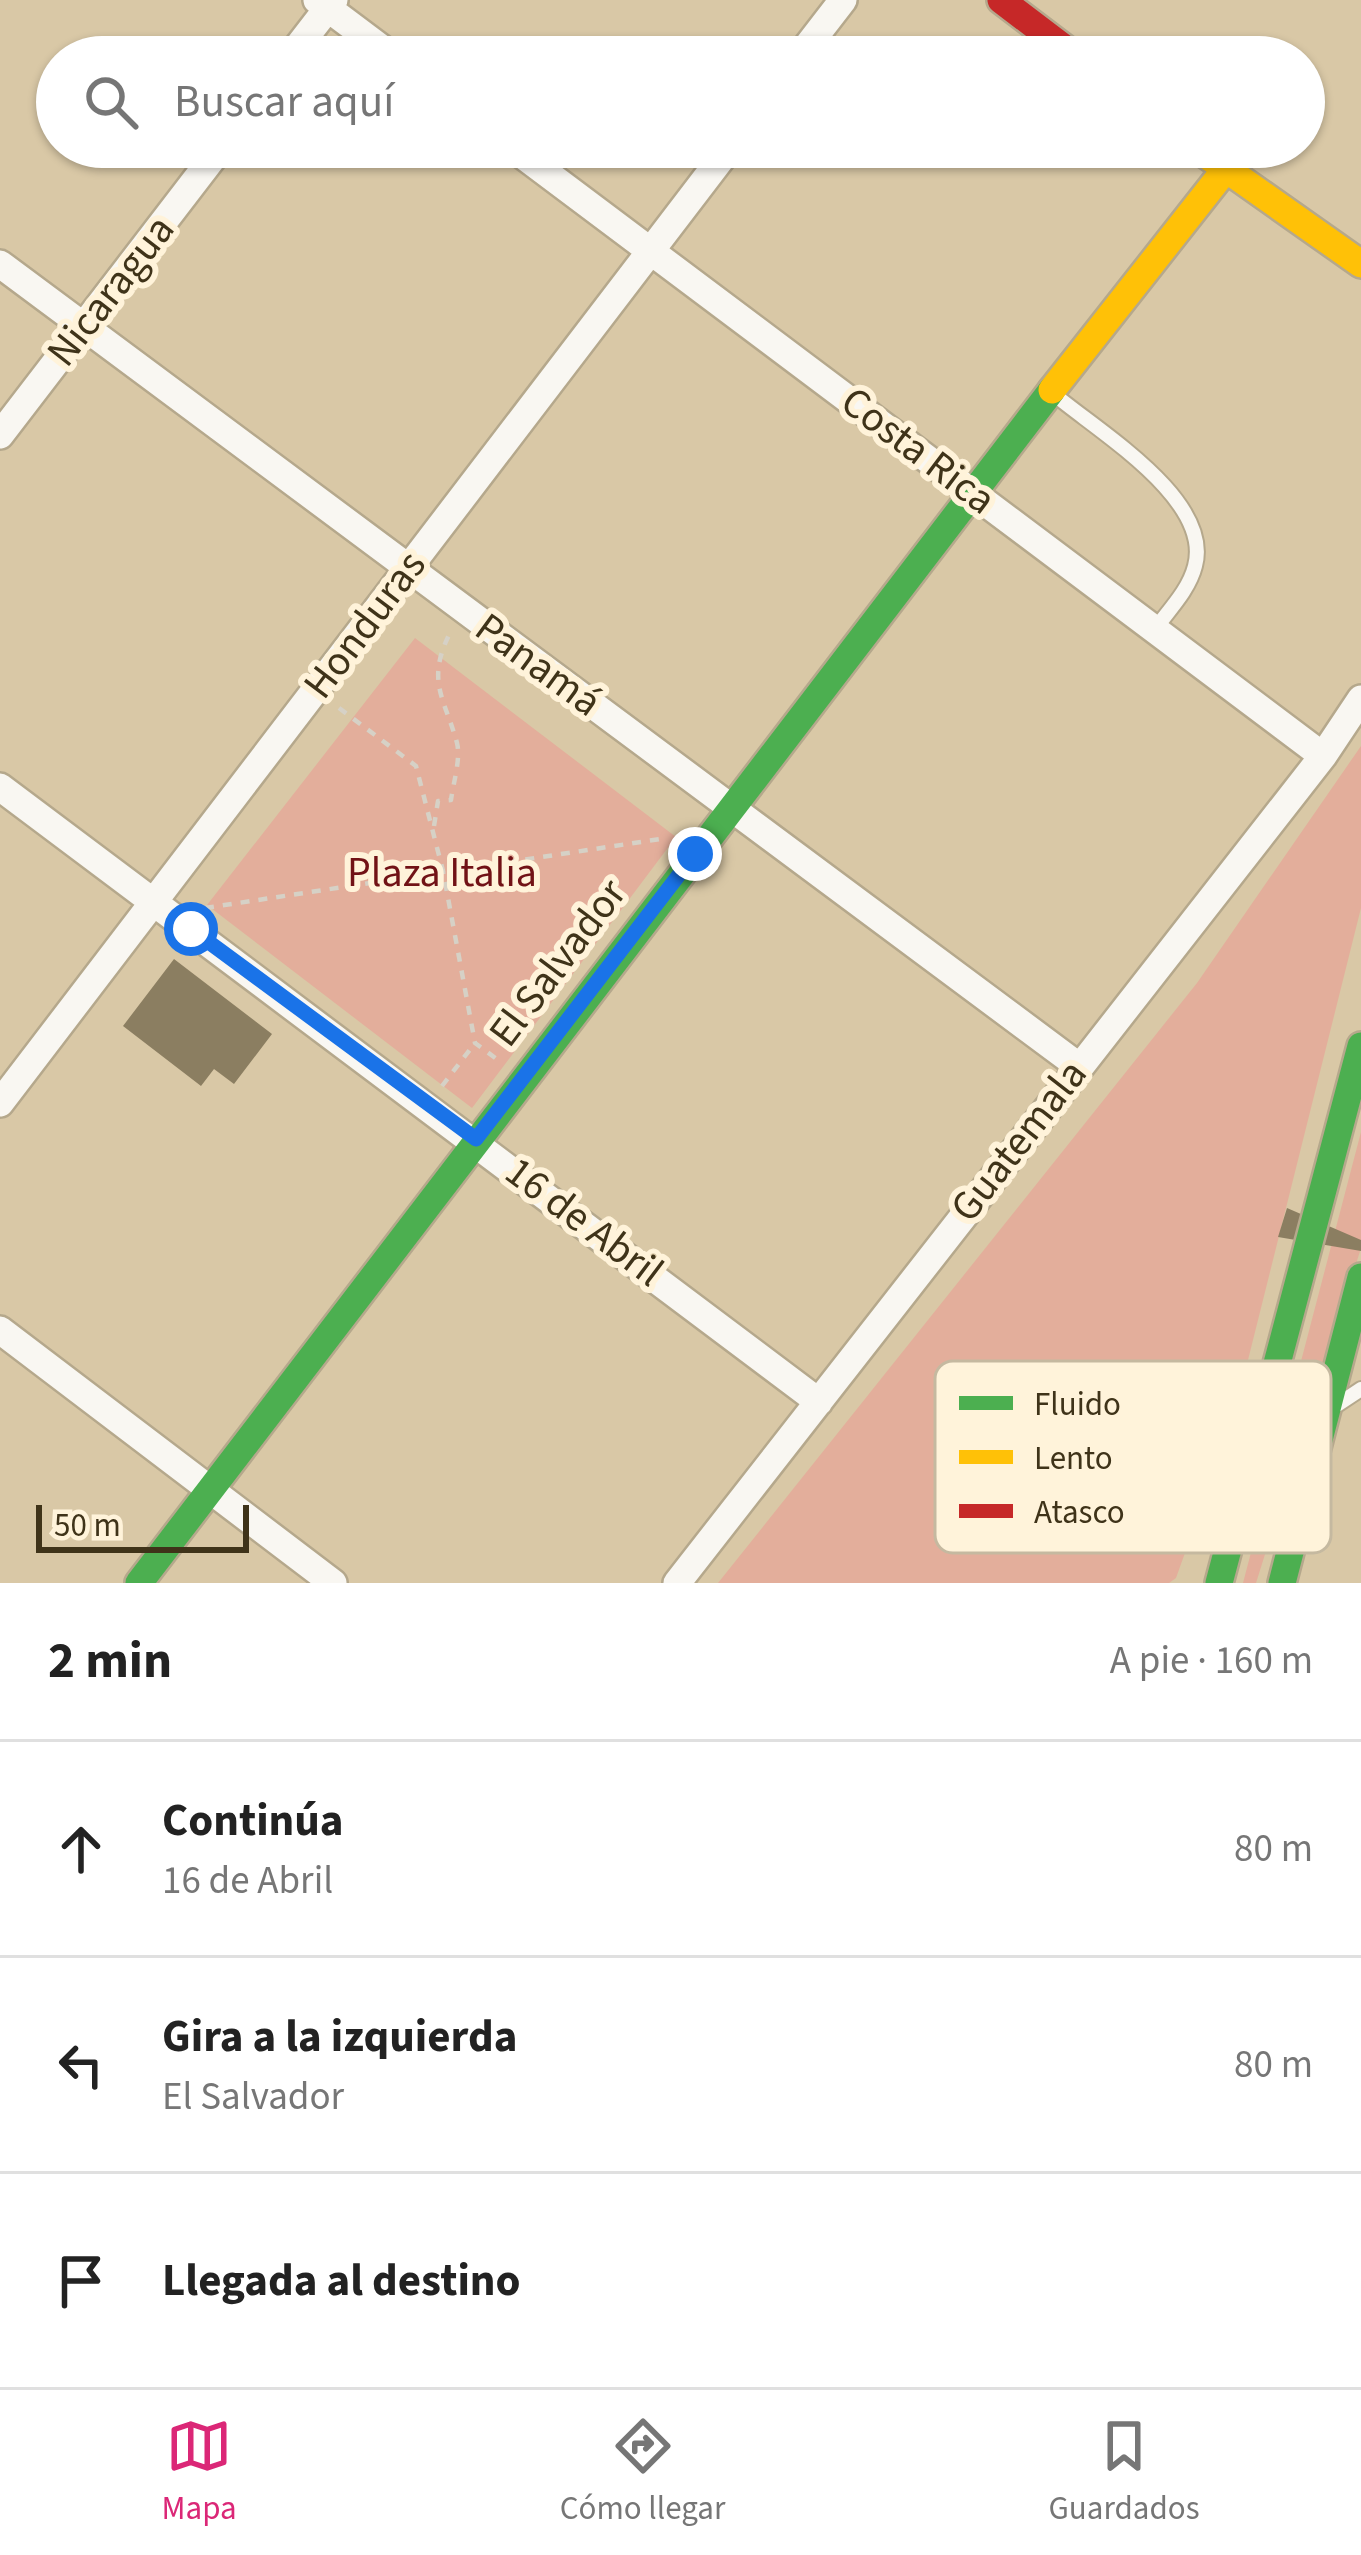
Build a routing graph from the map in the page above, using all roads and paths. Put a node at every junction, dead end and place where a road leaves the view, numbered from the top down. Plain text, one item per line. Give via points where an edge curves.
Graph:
1 (843, 0) edge
2 (1001, 0) edge
3 (326, 3) edge
4 (304, 36) edge
5 (367, 36) edge
6 (815, 36) edge
7 (1048, 36) edge
8 (205, 168) edge
9 (540, 168) edge
10 (714, 168) edge
11 (1223, 168) edge
12 (1226, 170) junction
13 (651, 252) junction
14 (0, 264) edge
15 (1361, 264) edge
16 (1361, 290) edge
17 (83, 327) junction
18 (1050, 391) junction
19 (0, 434) edge
20 (973, 491) junction
21 (409, 567) junction
22 (461, 609) junction
23 (1155, 629) junction
24 (315, 690) junction
25 (1361, 699) edge
26 (1323, 756) junction
27 (0, 787) edge
28 (730, 808) junction
29 (433, 832) junction
30 (676, 837) dead end
31 (443, 871) junction
32 (154, 901) junction
33 (207, 905) dead end
34 (1361, 1046) edge
35 (1077, 1065) junction
36 (0, 1103) edge
37 (429, 1105) junction
38 (476, 1139) junction
39 (1361, 1277) edge
40 (0, 1330) edge
41 (1278, 1361) edge
42 (1331, 1385) edge
43 (1361, 1390) edge
44 (819, 1402) junction
45 (1331, 1409) edge
46 (211, 1488) junction
47 (1227, 1553) edge
48 (1289, 1553) edge
49 (140, 1583) edge
50 (333, 1583) edge
51 (677, 1583) edge
52 (1219, 1583) edge
53 (1282, 1583) edge

1 - 6 street
2 - 7 street
3 - 4 street
3 - 5 street
8 - 17 street, Nicaragua
9 - 13 street, Costa Rica
10 - 13 street, Honduras
11 - 12 street
12 - 15 street
12 - 16 street
12 - 18 street, El Salvador
13 - 20 street, Costa Rica
13 - 21 street, Honduras
14 - 17 street, Panamá
17 - 19 street, Nicaragua
17 - 21 street, Panamá
18 - 20 street, El Salvador
18 - 23 lane via 1168,488 1188,514 1196,564
20 - 23 street, Costa Rica
20 - 28 street, El Salvador
21 - 22 street, Panamá
21 - 24 street, Honduras
22 - 28 street, Panamá
22 - 29 path via 436,662 442,714 458,747 451,800 438,801
23 - 26 street, Costa Rica
24 - 29 path via 416,766
24 - 32 street, Honduras
25 - 26 street, Guatemala
26 - 35 street, Guatemala
27 - 32 street, 16 de Abril
28 - 35 street, Panamá
28 - 38 street, El Salvador
29 - 31 path
30 - 31 path
31 - 33 path
31 - 37 path via 475,1043
32 - 36 street, Honduras
32 - 37 street, 16 de Abril
34 - 41 street
35 - 44 street, Guatemala
37 - 38 street, 16 de Abril
38 - 44 street, 16 de Abril
38 - 46 street, El Salvador
39 - 42 street
40 - 46 street
43 - 45 lane
44 - 51 street, Guatemala
46 - 49 street, El Salvador
46 - 50 street
47 - 52 street
48 - 53 street

